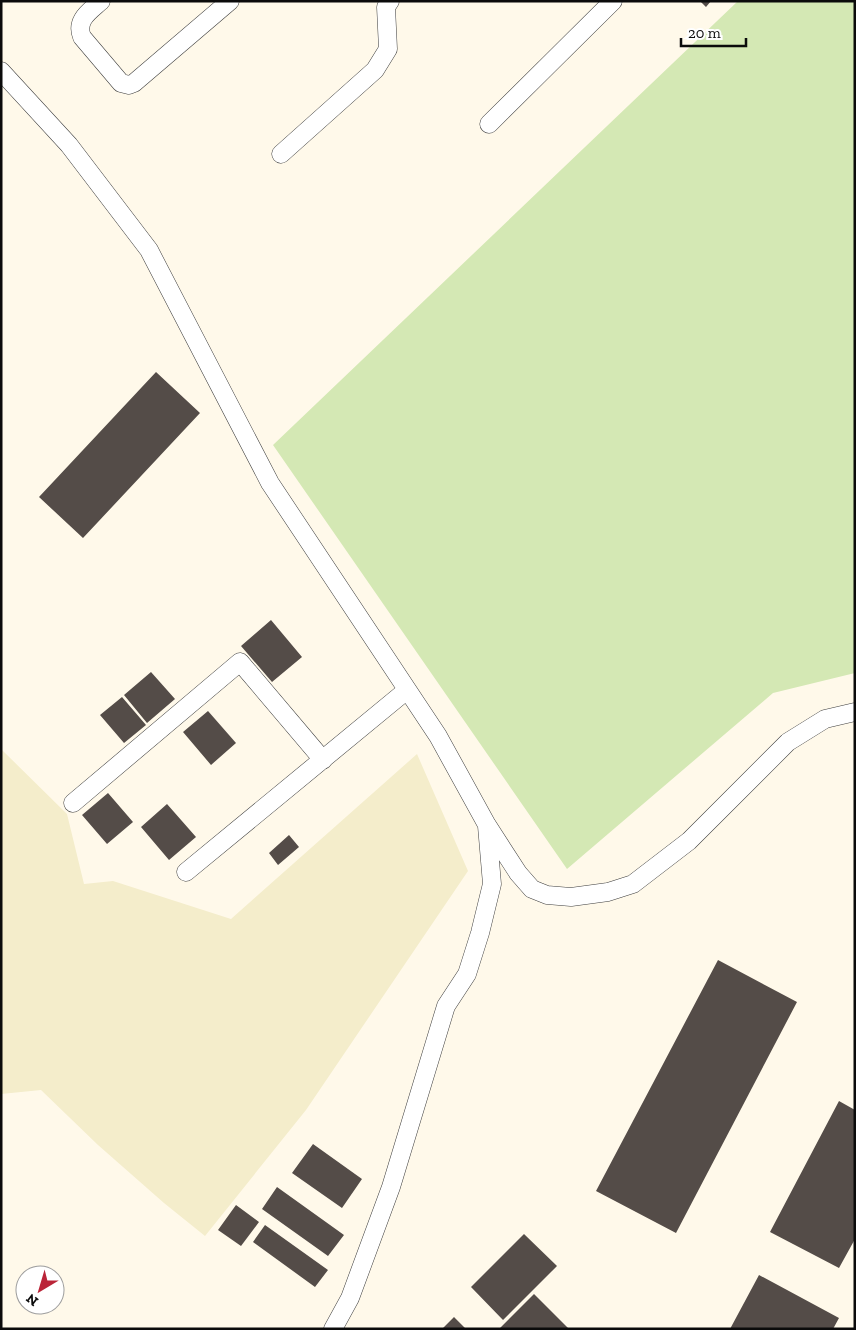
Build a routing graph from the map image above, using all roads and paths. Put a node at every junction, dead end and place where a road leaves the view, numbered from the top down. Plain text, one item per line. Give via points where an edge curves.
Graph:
1 (101, 1) edge
2 (230, 1) edge
3 (390, 1) edge
4 (613, 1) edge
5 (1, 71) edge
6 (489, 124) dead end
7 (280, 154) dead end
8 (408, 690) junction
9 (855, 712) edge
10 (323, 760) junction
11 (73, 803) dead end
12 (487, 824) junction
13 (186, 872) dead end
14 (333, 1329) edge

1 - 2 street via 81,21 80,32 121,83 129,85
3 - 7 street via 386,7 388,49 375,70
4 - 6 street
5 - 8 street via 69,145 149,250 270,483
8 - 10 street
8 - 12 street
9 - 12 street via 825,719 788,742 689,841 633,884 608,892 571,897 547,895 532,888 518,873
10 - 11 street via 240,662
10 - 13 street
12 - 14 street via 492,884 480,933 467,974 446,1006 391,1187 350,1298

